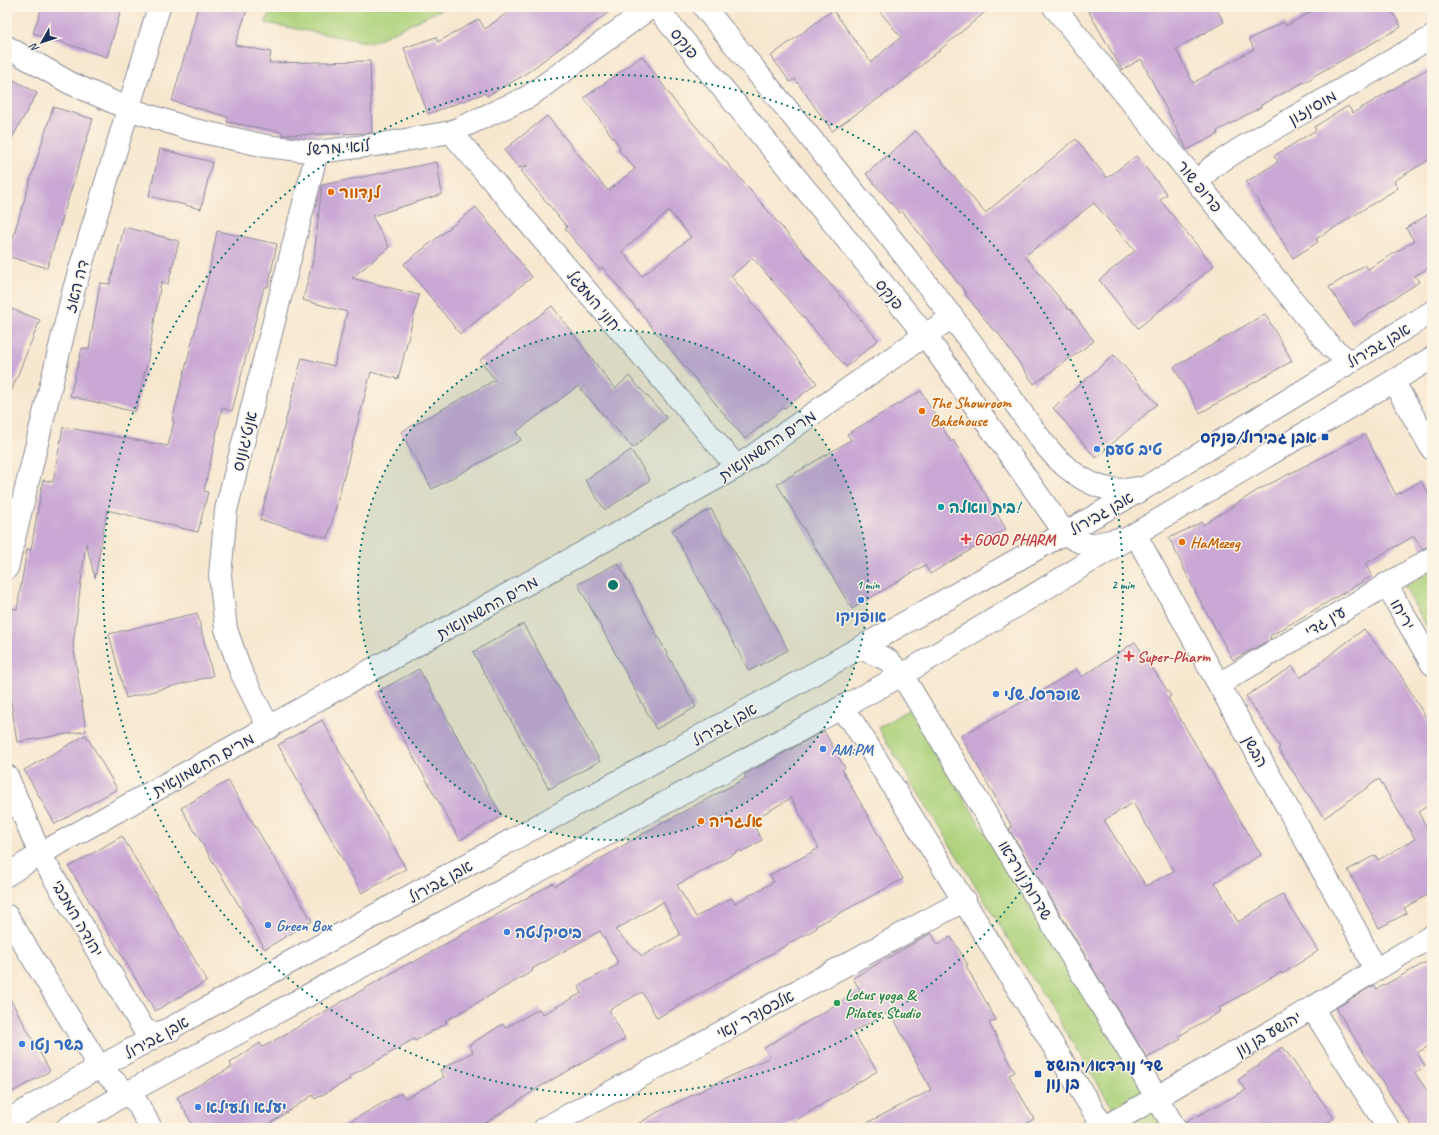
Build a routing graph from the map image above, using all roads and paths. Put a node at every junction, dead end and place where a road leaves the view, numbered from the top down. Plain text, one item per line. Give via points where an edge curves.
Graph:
1 (159, 7) edge
2 (651, 7) edge
3 (656, 7) edge
4 (704, 7) edge
5 (1054, 7) edge
6 (1432, 38) edge
7 (7, 47) edge
8 (129, 109) junction
9 (451, 132) junction
10 (317, 152) junction
11 (1197, 183) junction
12 (1432, 312) edge
13 (953, 317) junction
14 (924, 335) junction
15 (1432, 358) edge
16 (1349, 362) junction
17 (1393, 381) junction
18 (1432, 449) edge
19 (737, 467) junction
20 (1146, 487) junction
21 (1065, 533) junction
22 (1134, 534) junction
23 (1432, 558) edge
24 (7, 568) edge
25 (1386, 584) junction
26 (861, 648) junction
27 (1432, 664) edge
28 (902, 675) junction
29 (1219, 684) junction
30 (838, 709) junction
31 (269, 728) junction
32 (7, 776) edge
33 (40, 854) junction
34 (7, 875) edge
35 (964, 900) junction
36 (7, 916) edge
37 (1432, 936) edge
38 (1374, 969) junction
39 (1312, 1008) junction
40 (171, 1030) junction
41 (100, 1068) junction
42 (127, 1093) junction
43 (1156, 1097) junction
44 (7, 1121) edge
45 (67, 1128) edge
46 (152, 1128) edge
47 (545, 1128) edge
48 (1103, 1128) edge
49 (1175, 1128) edge
50 (1388, 1128) edge

1 - 8 street, דה האז
2 - 9 street, לואי מרשל via 528,97
3 - 14 street, פנקס
4 - 13 street
5 - 11 street, פרופ שור
6 - 11 street, מוסינזון via 1243,147 1212,167
7 - 8 street, לואי מרשל via 70,83
8 - 10 street, לואי מרשל via 190,129 259,144
8 - 24 street, דה האז via 74,289
9 - 10 street, לואי מרשל
9 - 19 street, חוני המעגל
10 - 31 street, אנטיגונוס via 226,510 221,568 226,629 241,672
11 - 16 street, פרופ שור via 1331,347
12 - 16 street, אבן גבירול
13 - 14 street, מרים החשמונאית
13 - 20 street via 1034,429 1063,464 1087,481 1111,490
14 - 19 street, מרים החשמונאית
14 - 21 street, פנקס
15 - 17 street
16 - 20 street, אבן גבירול
17 - 18 street
17 - 22 street
19 - 31 street, מרים החשמונאית
20 - 21 street, אבן גבירול
21 - 22 street, פנקס via 1082,544 1093,545
21 - 26 street, אבן גבירול
22 - 28 street
22 - 29 street, הבשן
23 - 25 street, עין גדי
25 - 27 street, יריחו
25 - 29 street, עין גדי
26 - 28 street, שדרות נורדאו via 888,660
26 - 40 street, אבן גבירול
28 - 30 street
28 - 43 street, שדרות נורדאו
29 - 38 street, הבשן via 1356,929
30 - 35 street via 852,721 865,740
30 - 42 street
31 - 33 street, מרים החשמונאית
32 - 33 street, יהודה המכבי
33 - 34 street, מרים החשמונאית
33 - 40 street, יהודה המכבי via 142,1028 147,1032 156,1033
35 - 47 street, אלכסנדר ינאי
35 - 48 street
36 - 41 street
37 - 38 street, יהושע בן נון
38 - 39 street, יהושע בן נון
39 - 43 street, יהושע בן נון
39 - 50 street
40 - 41 street, אבן גבירול
41 - 42 street
41 - 44 street, אבן גבירול
42 - 45 street
42 - 46 street
43 - 48 street, יהושע בן נון
43 - 49 street, שדרות נורדאו

